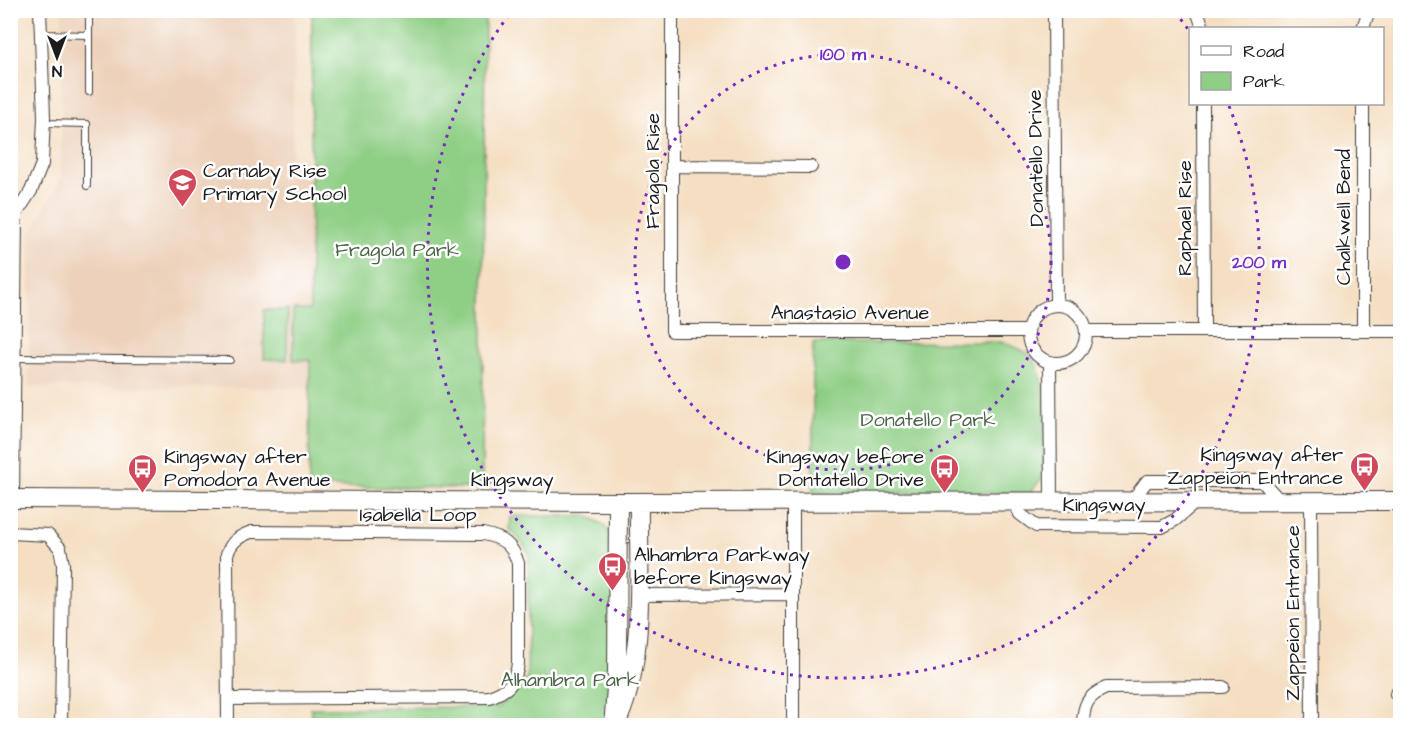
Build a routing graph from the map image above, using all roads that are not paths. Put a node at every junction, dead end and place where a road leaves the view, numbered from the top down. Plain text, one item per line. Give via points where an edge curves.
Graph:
1 (40, 10) edge
2 (89, 10) edge
3 (672, 10) edge
4 (1053, 10) edge
5 (1197, 10) edge
6 (1369, 10) edge
7 (1203, 27) edge
8 (1363, 27) edge
9 (41, 34) junction
10 (89, 35) junction
11 (89, 92) dead end
12 (1203, 105) edge
13 (1363, 105) edge
14 (44, 123) junction
15 (672, 166) junction
16 (811, 167) dead end
17 (87, 186) dead end
18 (13, 213) edge
19 (1056, 305) junction
20 (1027, 331) junction
21 (1086, 331) junction
22 (1363, 331) junction
23 (1401, 331) edge
24 (672, 332) joint
25 (1204, 332) junction
26 (15, 358) junction
27 (230, 360) dead end
28 (1050, 363) junction
29 (12, 499) edge
30 (1311, 500) junction
31 (1014, 501) junction
32 (1051, 501) junction
33 (1132, 501) junction
34 (1197, 501) junction
35 (1280, 501) junction
36 (1401, 501) edge
37 (618, 502) junction
38 (639, 502) junction
39 (792, 502) junction
40 (10, 533) edge
41 (793, 594) junction
42 (638, 595) junction
43 (1224, 687) dead end
44 (228, 699) junction
45 (61, 726) edge
46 (228, 726) edge
47 (614, 726) edge
48 (793, 726) edge
49 (1083, 726) edge
50 (1312, 726) edge

1 - 9 street
2 - 10 lane
3 - 15 street, Fragola Rise
4 - 19 street, Donatello Drive
5 - 7 street
6 - 8 street
9 - 10 lane
9 - 14 street
10 - 11 lane
12 - 25 street, Raphael Rise
13 - 22 street, Chalkwell Bend
14 - 17 lane via 87,124
14 - 18 street via 42,164 31,191
15 - 16 street
15 - 24 street, Fragola Rise
18 - 26 street
19 - 20 street via 1040,310
19 - 21 street via 1073,310
20 - 24 street, Anastasio Avenue
20 - 28 street via 1035,354
21 - 25 street
21 - 28 street via 1076,356
22 - 23 street
22 - 25 street
26 - 27 lane
26 - 29 street
28 - 32 street
29 - 37 street, Kingsway
30 - 35 street, Kingsway
30 - 36 street, Kingsway
30 - 50 street, Zappeion Entrance
31 - 32 street, Kingsway
31 - 34 street, Kingsway via 1020,514 1036,526 1162,527
31 - 39 street, Kingsway
32 - 33 street, Kingsway
33 - 34 street, Kingsway
33 - 35 street, Kingsway via 1147,481 1262,481
34 - 35 street, Kingsway
37 - 38 street, Kingsway
37 - 47 street
38 - 39 street, Kingsway
38 - 42 street
39 - 41 street
40 - 45 street via 48,535 60,548
41 - 42 street
41 - 48 street
42 - 47 street via 635,664 626,704
43 - 49 street via 1106,688 1090,696 1085,704
44 - 44 street, Isabella Loop via 489,697 501,693 517,676 518,563 509,544 483,534 251,532 232,542 227,554
44 - 46 street

